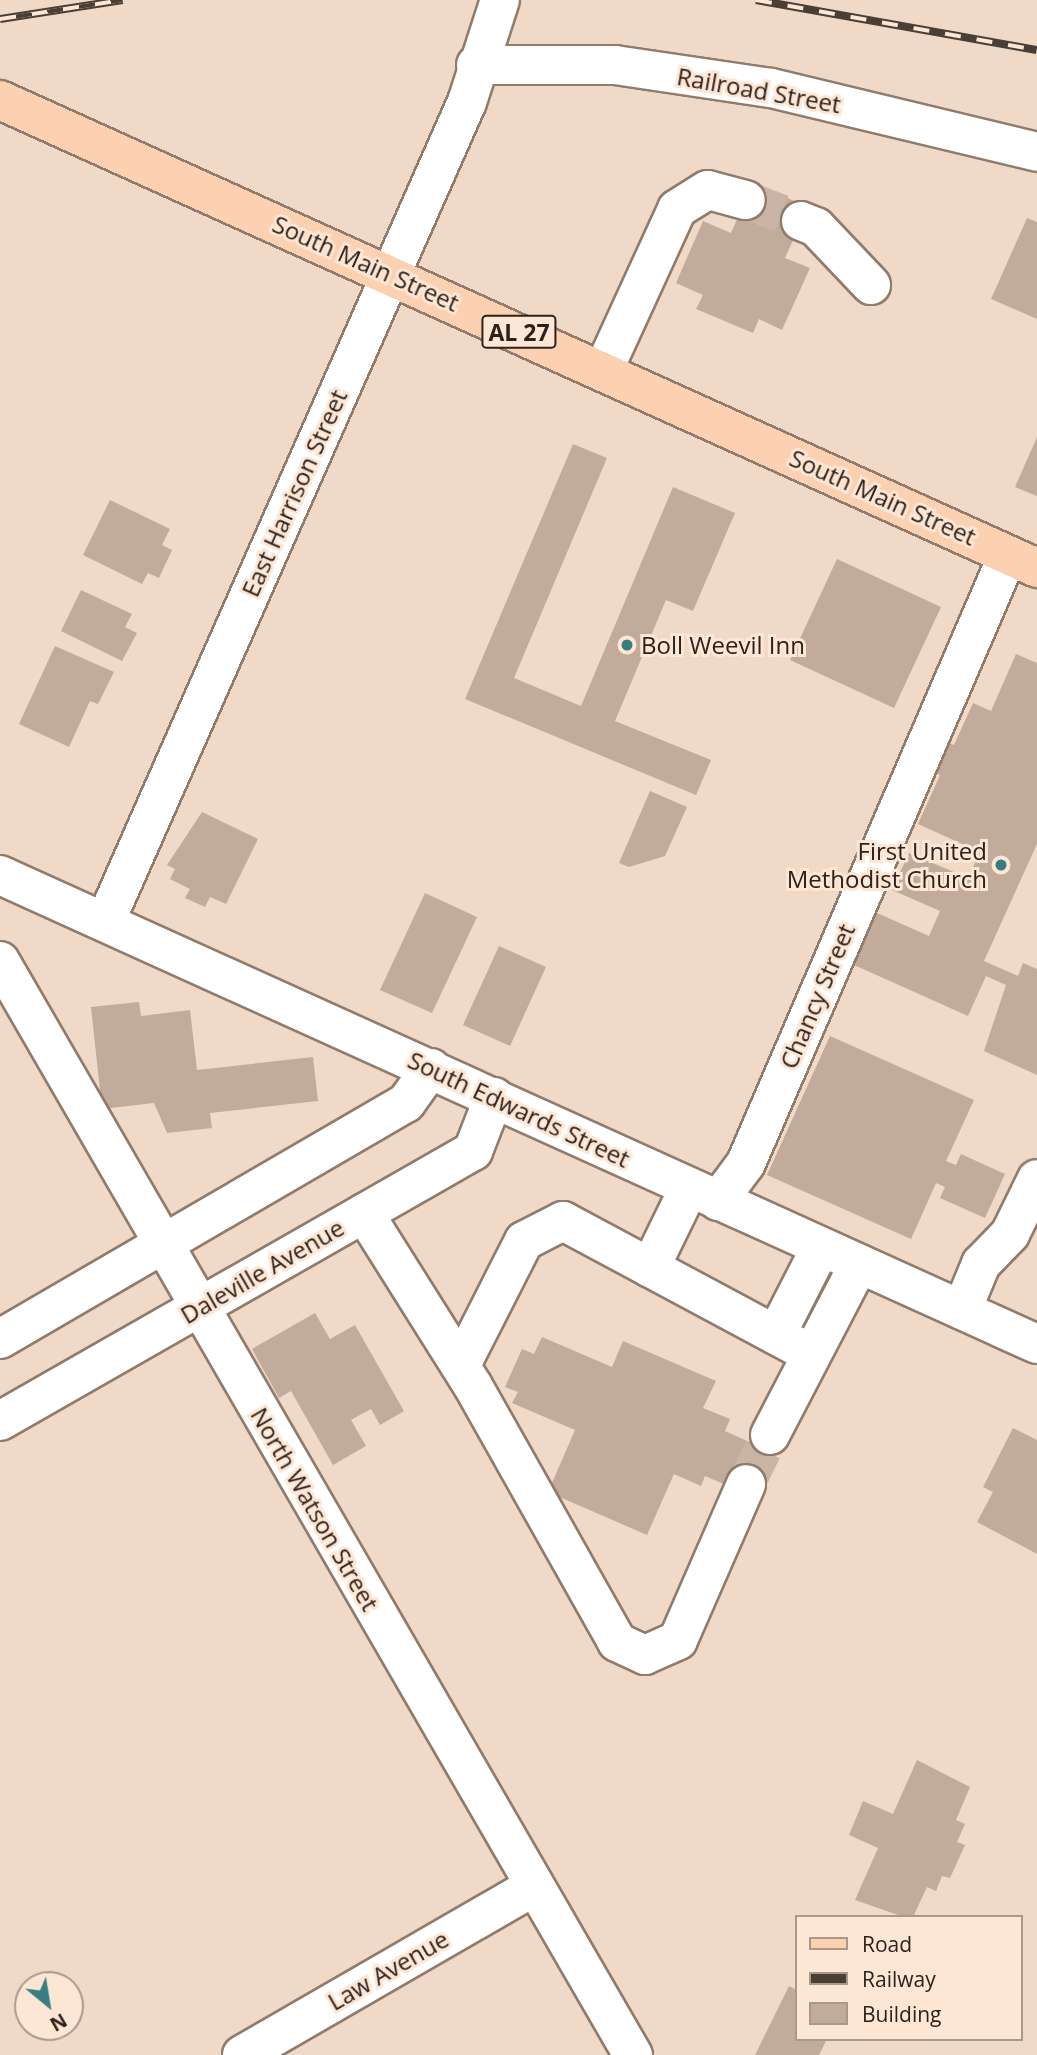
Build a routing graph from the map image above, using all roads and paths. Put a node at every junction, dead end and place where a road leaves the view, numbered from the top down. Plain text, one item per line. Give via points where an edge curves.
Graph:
1 (500, 0) edge
2 (476, 65) junction
3 (0, 100) edge
4 (1037, 152) edge
5 (746, 200) tunnel mouth
6 (802, 221) tunnel mouth
7 (391, 274) junction
8 (871, 285) dead end
9 (603, 371) junction
10 (1023, 562) edge
11 (0, 875) edge
12 (106, 920) junction
13 (0, 961) edge
14 (431, 1068) junction
15 (494, 1097) junction
16 (1037, 1179) edge
17 (704, 1195) junction
18 (364, 1213) junction
19 (163, 1244) junction
20 (821, 1247) junction
21 (859, 1264) junction
22 (650, 1268) junction
23 (199, 1307) junction
24 (962, 1310) junction
25 (0, 1339) edge
26 (792, 1344) junction
27 (1037, 1344) edge
28 (461, 1365) junction
29 (0, 1421) edge
30 (770, 1435) tunnel mouth
31 (746, 1484) tunnel mouth
32 (535, 1886) junction
33 (242, 2055) edge
34 (633, 2055) edge

1 - 2 street, East Harrison Street
2 - 4 street, Railroad Street via 615,65 771,88
2 - 7 street, East Harrison Street via 467,102
3 - 7 main road, South Main Street / AL 27
5 - 9 street via 708,190 677,209
6 - 8 street via 816,227
7 - 9 main road, South Main Street / AL 27
7 - 12 street, East Harrison Street
9 - 10 main road, South Main Street / AL 27
10 - 17 street, Chancy Street via 746,1163
11 - 12 street, South Edwards Street
12 - 14 street, South Edwards Street
13 - 19 street, North Watson Street
14 - 15 street, South Edwards Street
14 - 19 street via 406,1103
15 - 17 street, South Edwards Street
15 - 18 street, Daleville Avenue via 473,1151
16 - 24 street via 1010,1234 981,1264
17 - 20 street, South Edwards Street
17 - 22 street, Chancy Street
18 - 23 street, Daleville Avenue
18 - 28 street
19 - 23 street, North Watson Street
19 - 25 street
20 - 21 street, South Edwards Street
20 - 26 street
21 - 24 street, South Edwards Street
21 - 26 street
22 - 26 street
22 - 28 street via 563,1221 544,1226 524,1241
23 - 29 street, Daleville Avenue
23 - 32 street, North Watson Street
24 - 27 street, South Edwards Street
26 - 30 street
28 - 31 street via 617,1642 645,1655 678,1640
32 - 33 street, Law Avenue
32 - 34 street, North Watson Street

